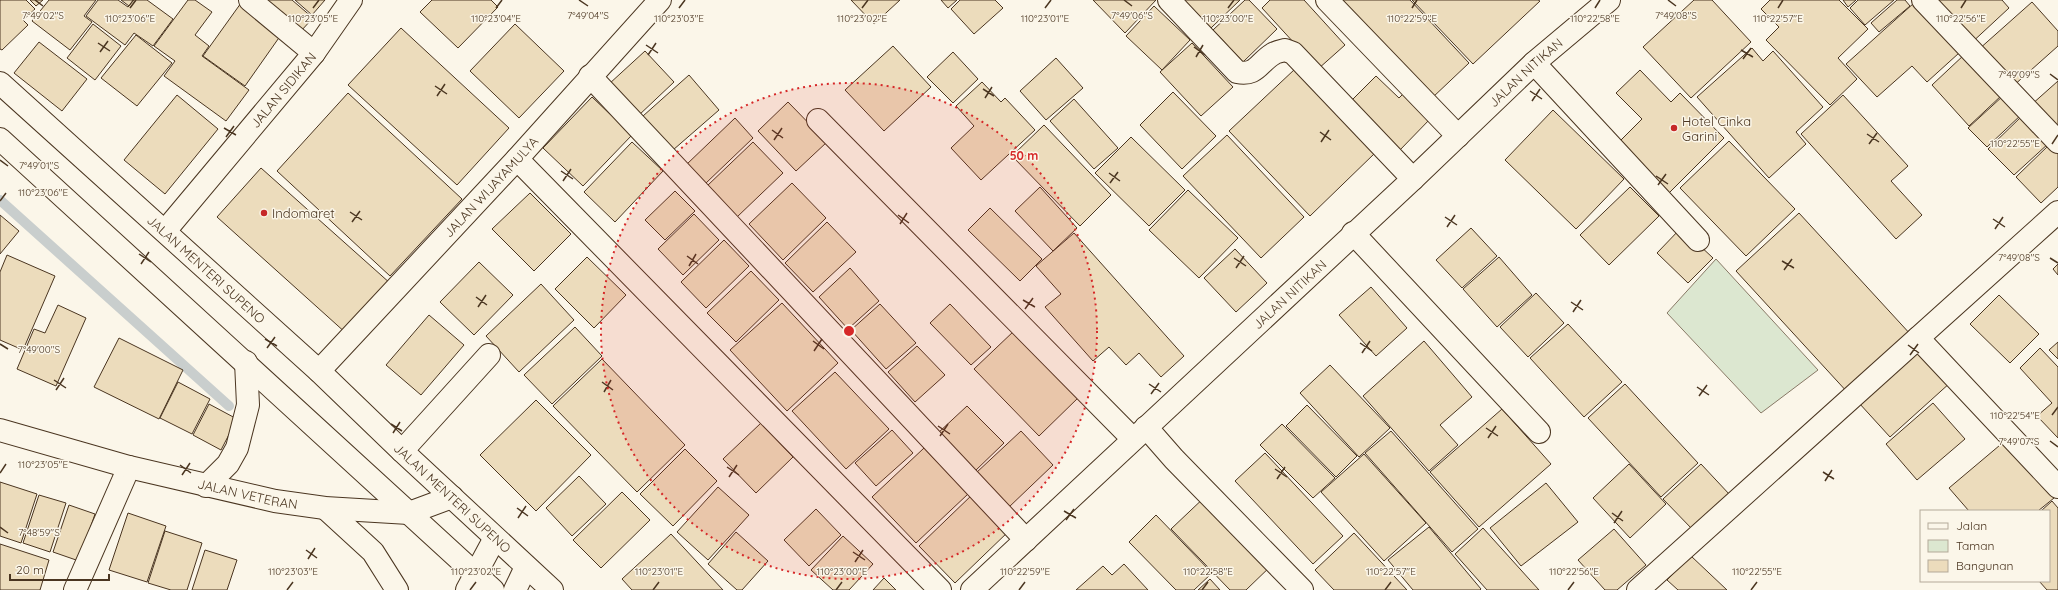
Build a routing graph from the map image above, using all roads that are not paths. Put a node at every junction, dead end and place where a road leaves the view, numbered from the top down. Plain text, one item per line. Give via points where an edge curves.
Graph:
1 (250, 0) edge
2 (351, 0) edge
3 (660, 0) edge
4 (1170, 0) edge
5 (1327, 0) edge
6 (1609, 0) edge
7 (1923, 0) edge
8 (314, 53) junction
9 (1534, 63) junction
10 (590, 76) junction
11 (0, 82) edge
12 (818, 120) dead end
13 (1458, 136) junction
14 (0, 139) edge
15 (2058, 142) edge
16 (517, 159) junction
17 (1413, 179) junction
18 (2058, 212) edge
19 (165, 231) junction
20 (1353, 233) junction
21 (1698, 240) dead end
22 (1918, 338) junction
23 (489, 355) dead end
24 (246, 362) junction
25 (319, 371) junction
26 (0, 430) edge
27 (1539, 432) dead end
28 (1139, 433) junction
29 (402, 451) junction
30 (129, 467) junction
31 (206, 486) junction
32 (2058, 487) edge
33 (452, 497) junction
34 (325, 508) junction
35 (409, 513) junction
36 (495, 538) junction
37 (1026, 540) junction
38 (526, 567) junction
39 (471, 582) edge
40 (75, 590) edge
41 (397, 590) edge
42 (493, 590) edge
43 (515, 590) edge
44 (552, 590) edge
45 (940, 590) edge
46 (972, 590) edge
47 (1302, 590) edge
48 (1638, 590) edge

1 - 8 street
2 - 8 street, JALAN SIDIKAN
3 - 10 street, JALAN WIJAYAMULYA
4 - 17 street via 1237,72 1245,74 1253,71 1273,54 1285,50 1293,53
5 - 13 street
6 - 9 street, JALAN NITIKAN
7 - 15 street
8 - 19 street, JALAN SIDIKAN
9 - 13 street, JALAN NITIKAN
9 - 21 street
10 - 16 street, JALAN WIJAYAMULYA
10 - 37 street
11 - 19 street, JALAN MENTERI SUPENO
12 - 28 street
13 - 17 street, JALAN NITIKAN
14 - 24 street
16 - 25 street, JALAN WIJAYAMULYA
16 - 45 street
17 - 20 street, JALAN NITIKAN
18 - 22 street
19 - 25 street, JALAN MENTERI SUPENO
20 - 27 street
20 - 28 street, JALAN NITIKAN
22 - 32 street
22 - 48 street
23 - 29 street
24 - 31 street via 248,405 237,448 228,464
24 - 35 street
25 - 29 street, JALAN MENTERI SUPENO
26 - 30 street, JALAN VETERAN
28 - 37 street, JALAN NITIKAN
28 - 47 street via 1174,459
29 - 33 street, JALAN MENTERI SUPENO
30 - 31 street, JALAN VETERAN
30 - 40 street
31 - 34 street, JALAN VETERAN via 275,501
33 - 35 street, JALAN VETERAN
33 - 36 street, JALAN MENTERI SUPENO
34 - 35 street, JALAN VETERAN
34 - 41 street via 373,552
35 - 39 street
36 - 38 street, JALAN MENTERI SUPENO
36 - 39 street
37 - 46 street, JALAN NITIKAN
38 - 43 street
38 - 44 street, JALAN MENTERI SUPENO
39 - 42 street

